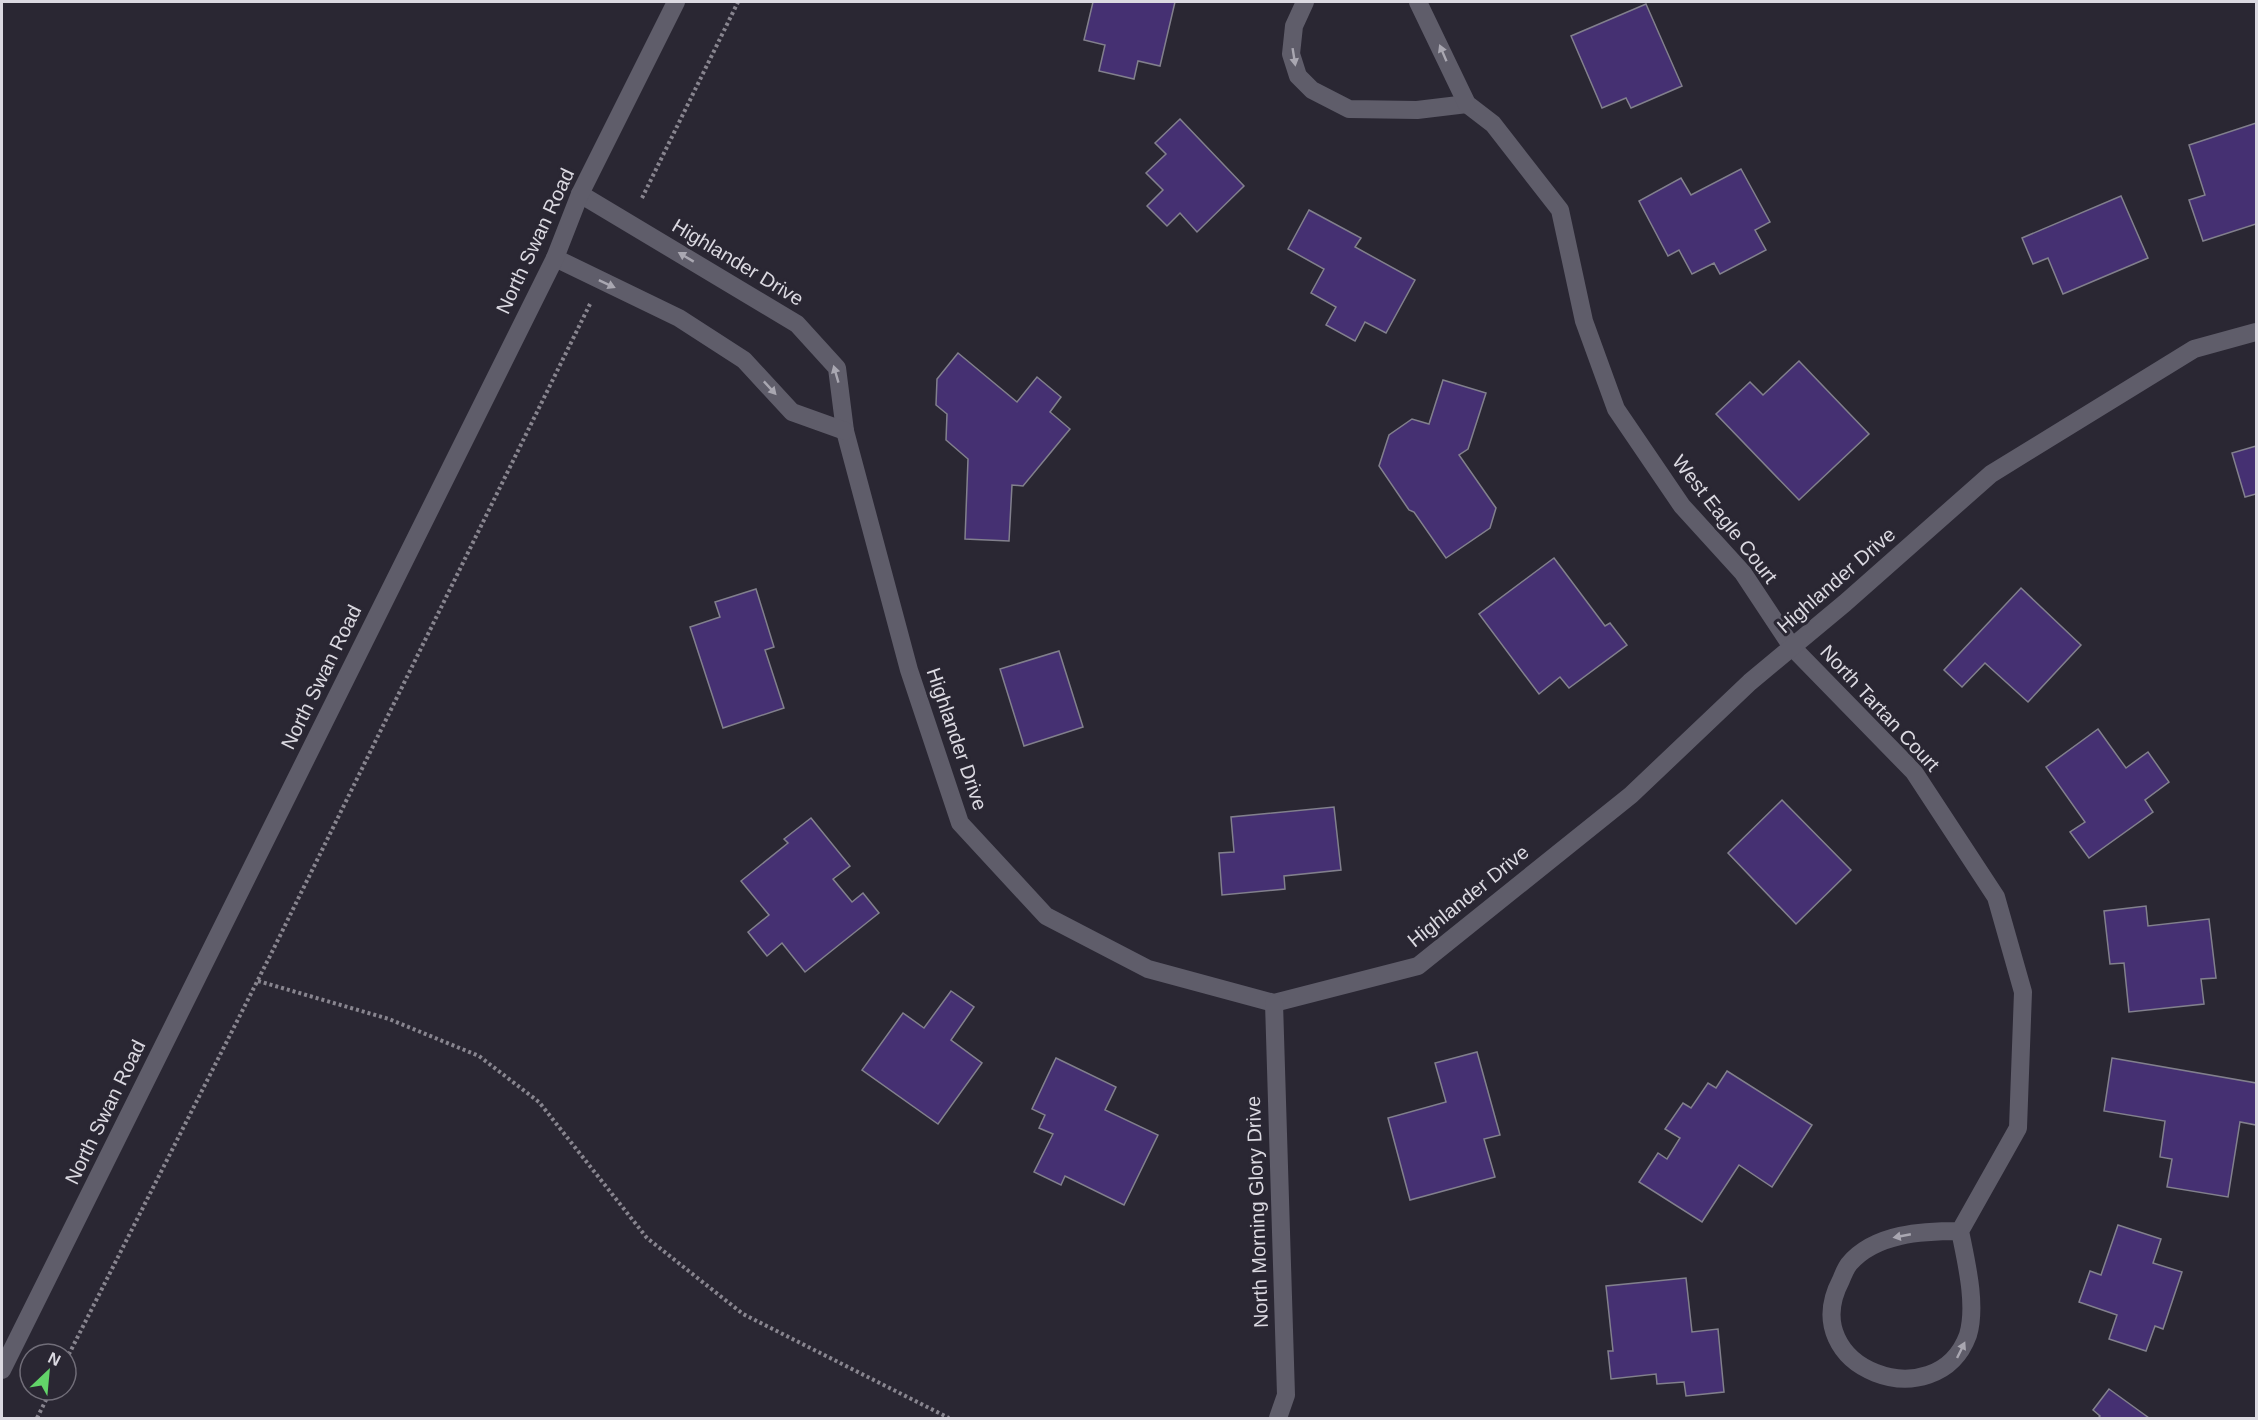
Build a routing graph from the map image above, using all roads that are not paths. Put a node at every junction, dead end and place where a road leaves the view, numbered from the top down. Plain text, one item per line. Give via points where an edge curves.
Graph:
1 (676, 2) edge
2 (1305, 2) edge
3 (1418, 2) edge
4 (1467, 104) junction
5 (580, 194) junction
6 (555, 258) junction
7 (2256, 332) edge
8 (845, 431) junction
9 (1792, 647) junction
10 (1274, 1003) junction
11 (1960, 1231) junction
12 (2, 1370) edge
13 (1278, 1419) edge

1 - 5 street, North Swan Road
2 -> 4 street via 1293,26 1292,54 1298,76 1312,90 1349,109 1417,110
4 -> 3 street, West Eagle Court
4 - 9 street, West Eagle Court via 1493,124 1560,210 1584,321 1616,409 1682,506 1743,573
5 - 6 street, North Swan Road
8 -> 5 street, Highlander Drive via 837,368 797,324
6 -> 8 street via 679,318 744,360 792,412
6 - 12 street, North Swan Road
7 - 9 street, Highlander Drive via 2194,349 1991,474
8 - 10 street, Highlander Drive via 909,670 960,823 1046,916 1148,969
9 - 10 street, Highlander Drive via 1631,795 1419,966
9 - 11 street, North Tartan Court via 1914,772 1996,897 2023,992 2018,1128
10 - 13 street, North Morning Glory Drive via 1286,1395
11 -> 11 street via 1928,1231 1890,1238 1867,1248 1849,1264 1834,1291 1834,1333 1851,1363 1871,1378 1923,1384 1944,1375 1959,1356 1968,1333 1970,1302

